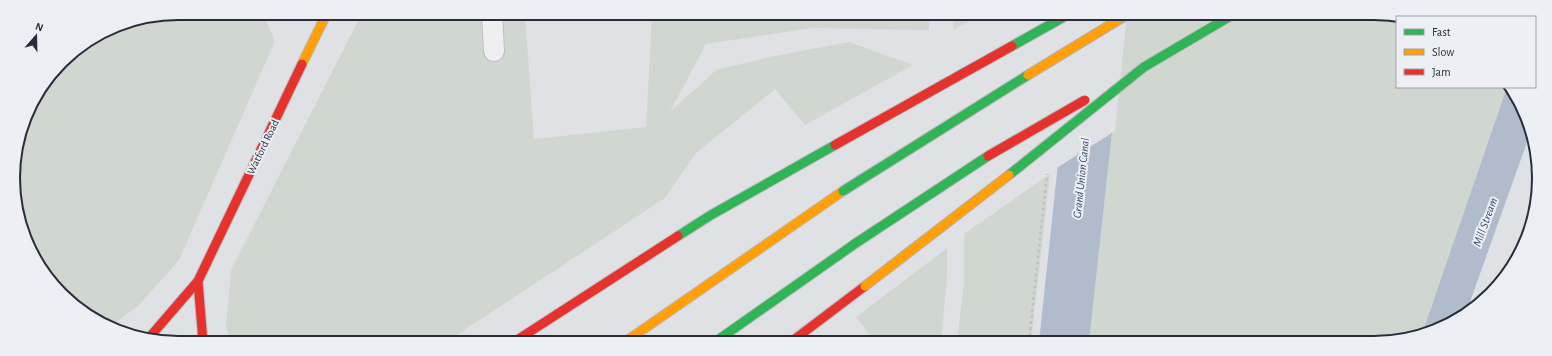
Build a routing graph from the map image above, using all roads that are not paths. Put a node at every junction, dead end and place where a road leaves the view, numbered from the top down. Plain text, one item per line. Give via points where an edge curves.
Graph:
1 (324, 20) edge
2 (492, 20) edge
3 (1058, 20) edge
4 (1118, 20) edge
5 (1224, 20) edge
6 (494, 51) dead end
7 (1144, 67) junction
8 (198, 281) junction
9 (152, 334) edge
10 (203, 336) edge
11 (523, 336) edge
12 (634, 336) edge
13 (724, 336) edge
14 (799, 336) edge

1 - 8 main road, Watford Road
2 - 6 street
3 - 11 main road, bridge via 711,215
4 - 12 main road, bridge via 843,191
5 - 7 main road
7 - 13 main road, bridge via 994,152 856,243
7 - 14 main road, bridge via 1022,165
8 - 9 main road, Watford Road
8 - 10 main road

